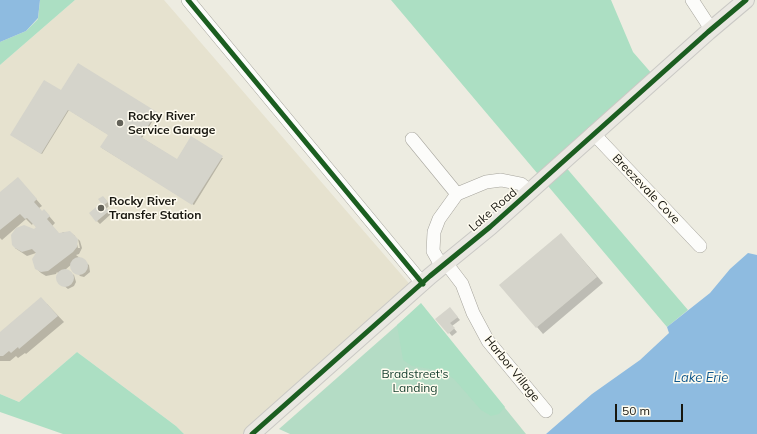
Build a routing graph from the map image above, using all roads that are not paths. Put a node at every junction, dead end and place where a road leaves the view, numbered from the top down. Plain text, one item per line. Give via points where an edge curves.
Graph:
1 (188, 0) edge
2 (692, 0) edge
3 (746, 0) edge
4 (711, 29) junction
5 (593, 133) junction
6 (412, 139) dead end
7 (529, 191) junction
8 (457, 194) junction
9 (700, 246) dead end
10 (444, 265) junction
11 (422, 284) junction
12 (546, 411) dead end
13 (252, 434) edge

1 - 11 street
2 - 4 street
3 - 4 main road, Lake Road
4 - 5 main road, Lake Road
5 - 7 main road, Lake Road
5 - 9 street, Breezevale Cove
6 - 8 street
7 - 8 street via 521,184 501,180 486,182
7 - 10 main road, Lake Road
8 - 10 street, Harbor Village via 439,219 434,232 433,251
10 - 11 main road, Lake Road
10 - 12 street, Harbor Village via 462,284 473,313 488,341
11 - 13 main road, Lake Road

